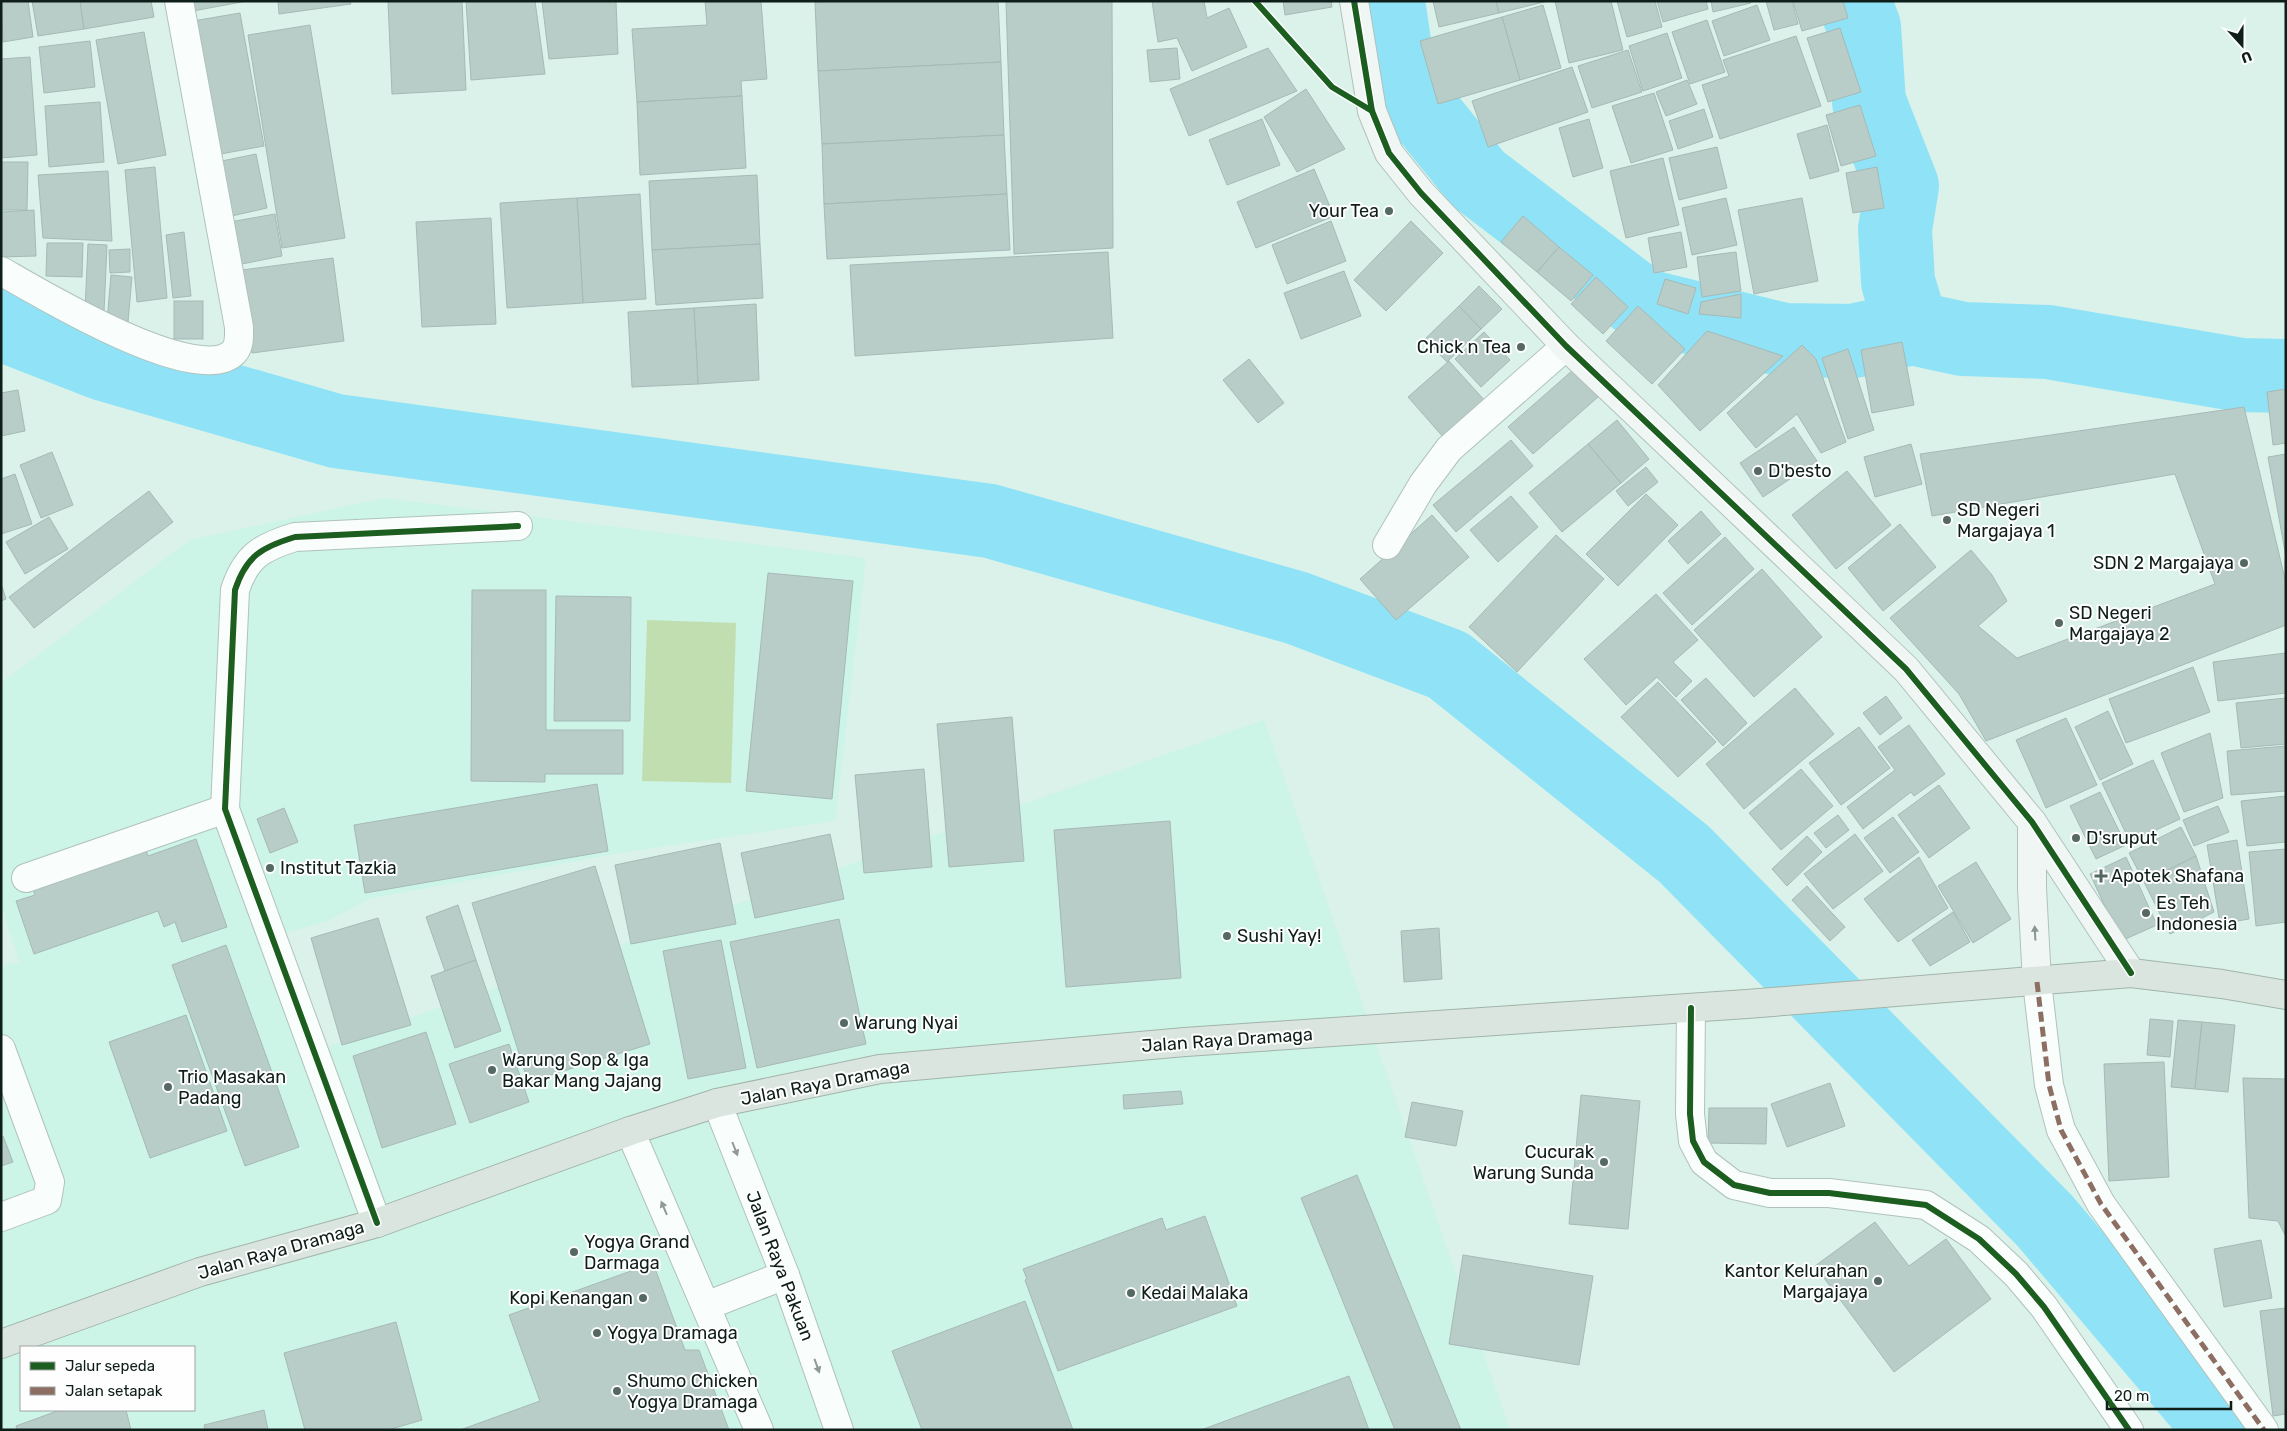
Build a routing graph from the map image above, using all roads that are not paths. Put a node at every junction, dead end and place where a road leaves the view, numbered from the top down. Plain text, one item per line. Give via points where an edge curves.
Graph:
1 (179, 1) edge
2 (1354, 1) edge
3 (1, 271) edge
4 (1566, 346) junction
5 (518, 526) dead end
6 (1387, 545) dead end
7 (225, 809) junction
8 (2032, 822) junction
9 (26, 878) dead end
10 (2131, 973) junction
11 (2025, 981) junction
12 (2286, 994) edge
13 (1691, 1008) junction
14 (1, 1049) edge
15 (717, 1104) junction
16 (630, 1131) junction
17 (1, 1217) edge
18 (377, 1223) junction
19 (785, 1275) junction
20 (706, 1306) junction
21 (1, 1344) edge
22 (759, 1430) edge
23 (840, 1430) edge
24 (2129, 1430) edge
25 (2264, 1430) edge

1 - 3 street via 239,327 239,345 226,357 208,361 158,351 98,324
2 - 4 street via 1372,111 1389,153 1421,193
4 - 6 street via 1450,449 1423,484
4 - 8 street via 1906,669
5 - 7 street via 295,537 255,554 241,572 235,590
7 - 9 street
7 - 18 street
8 - 10 street
11 -> 8 street via 2032,888
10 - 11 highway, Jalan Raya Dramaga
10 - 12 highway, Jalan Raya Dramaga
11 - 13 highway, Jalan Raya Dramaga
11 - 25 street via 2060,1130 2101,1204
13 - 15 highway, Jalan Raya Dramaga via 1185,1042 880,1069
13 - 24 street via 1690,1114 1693,1142 1704,1162 1734,1185 1770,1193 1829,1193 1926,1205 1934,1210 1979,1239 2016,1274 2044,1307
14 - 17 street via 50,1182 47,1200
15 - 16 highway, Jalan Raya Dramaga
15 -> 19 street, Jalan Raya Pakuan
16 - 18 highway, Jalan Raya Dramaga
20 -> 16 street
18 - 21 highway, Jalan Raya Dramaga via 200,1272
19 - 20 street
19 -> 23 street, Jalan Raya Pakuan
20 - 22 street

